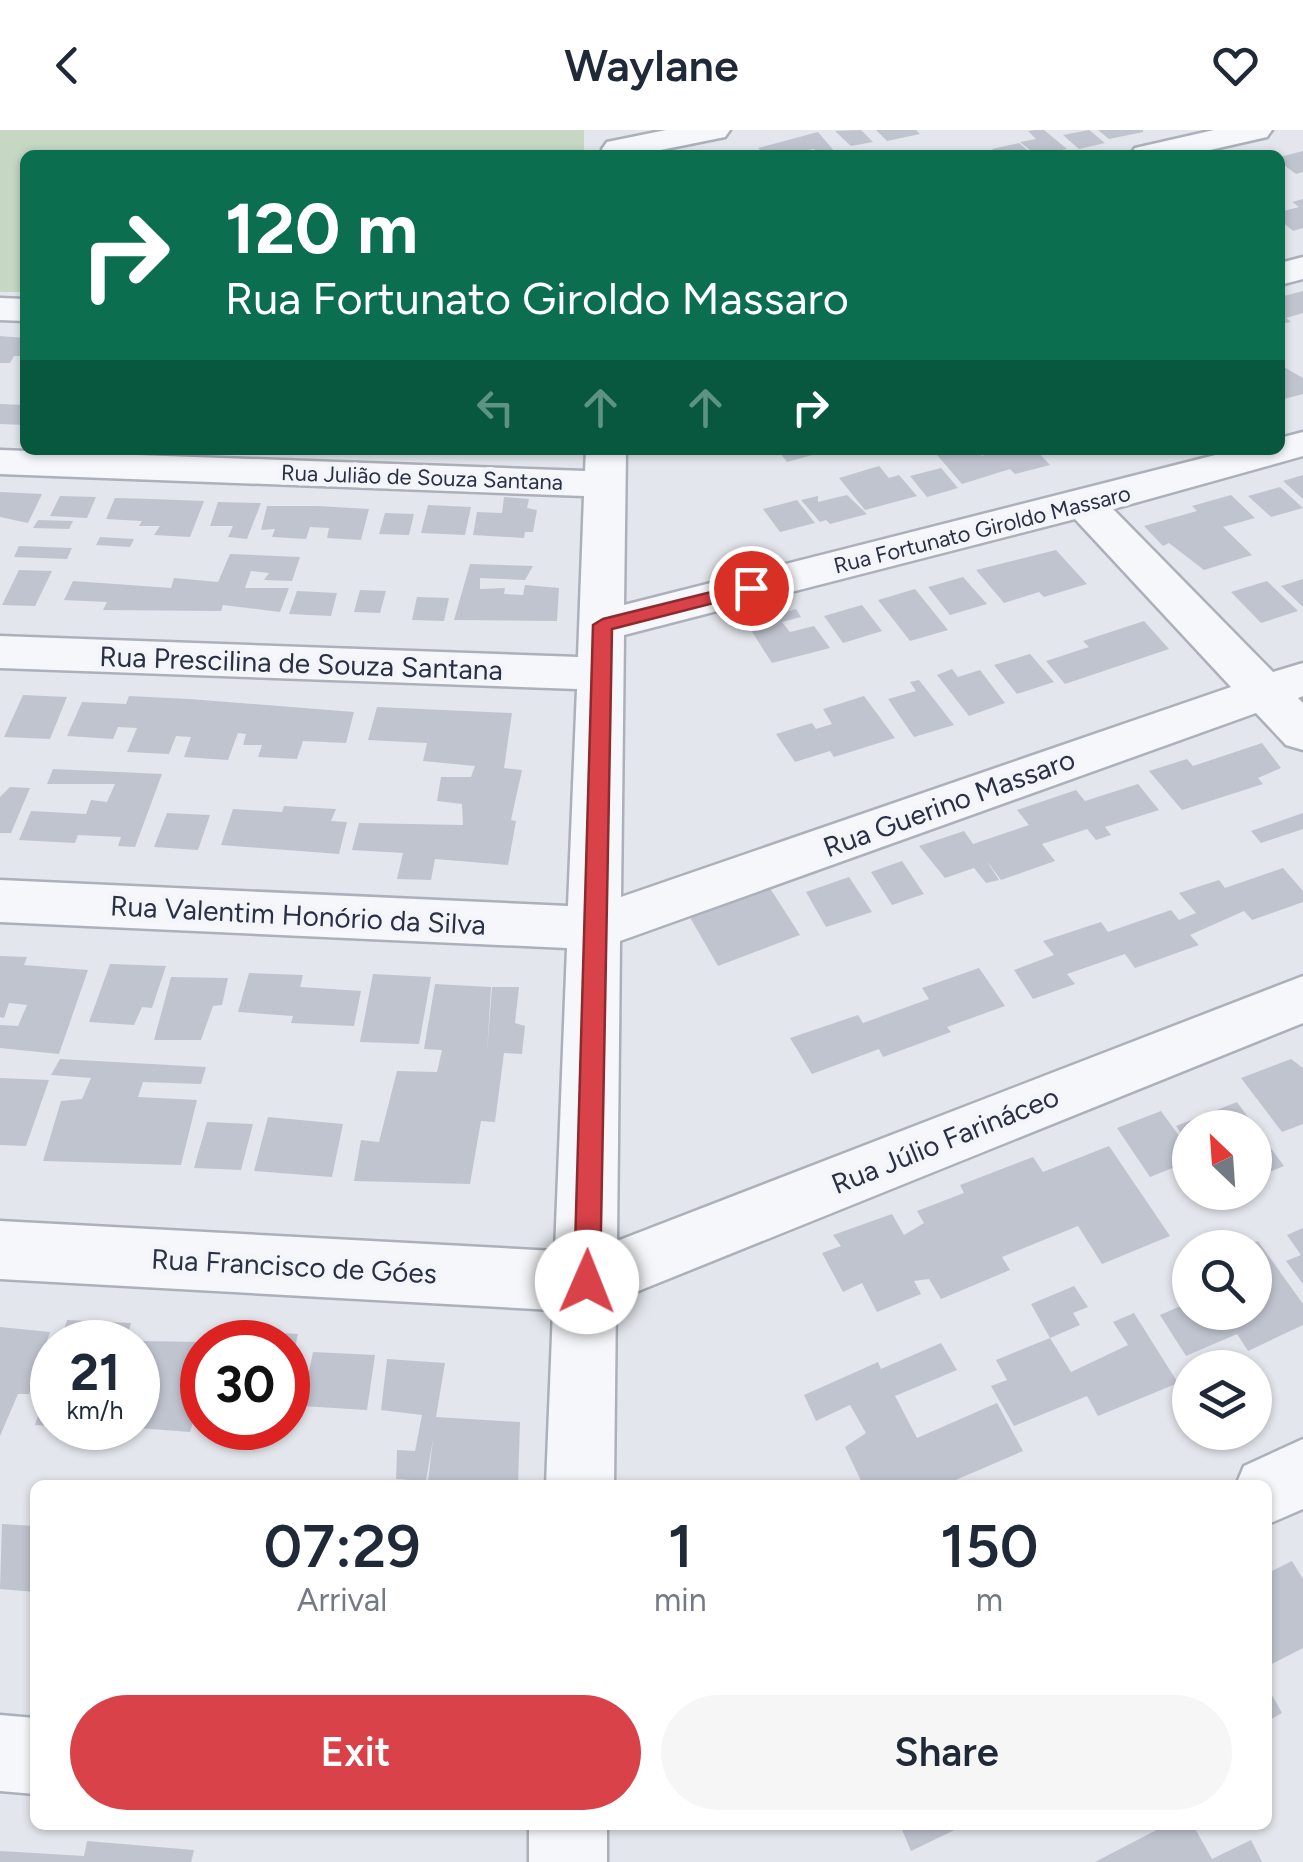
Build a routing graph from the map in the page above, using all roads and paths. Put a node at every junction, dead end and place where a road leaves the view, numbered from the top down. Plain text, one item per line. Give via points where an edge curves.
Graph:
1 (714, 130) edge
2 (1256, 130) edge
3 (617, 145) edge
4 (1168, 150) edge
5 (1263, 455) edge
6 (0, 462) edge
7 (605, 467) edge
8 (1084, 504) junction
9 (603, 649) junction
10 (0, 652) edge
11 (1283, 685) edge
12 (1303, 733) edge
13 (0, 901) edge
14 (595, 928) junction
15 (1303, 999) edge
16 (0, 1250) edge
17 (587, 1282) junction
18 (1303, 1472) edge
19 (580, 1480) edge
20 (1272, 1488) edge
21 (0, 1753) edge
22 (30, 1756) edge
23 (568, 1830) edge
24 (568, 1862) edge

1 - 3 street
2 - 4 street
5 - 8 street, Rua Fortunato Giroldo Massaro
6 - 7 street, Rua Julião de Souza Santana
7 - 9 street
8 - 9 street, Rua Fortunato Giroldo Massaro
8 - 11 street
9 - 10 street, Rua Prescilina de Souza Santana
9 - 14 street
11 - 12 street
11 - 14 street, Rua Guerino Massaro
13 - 14 street, Rua Valentim Honório da Silva
14 - 17 street
15 - 17 street, Rua Júlio Farináceo
16 - 17 street, Rua Francisco de Góes
17 - 19 street
18 - 20 street
21 - 22 street
23 - 24 street

